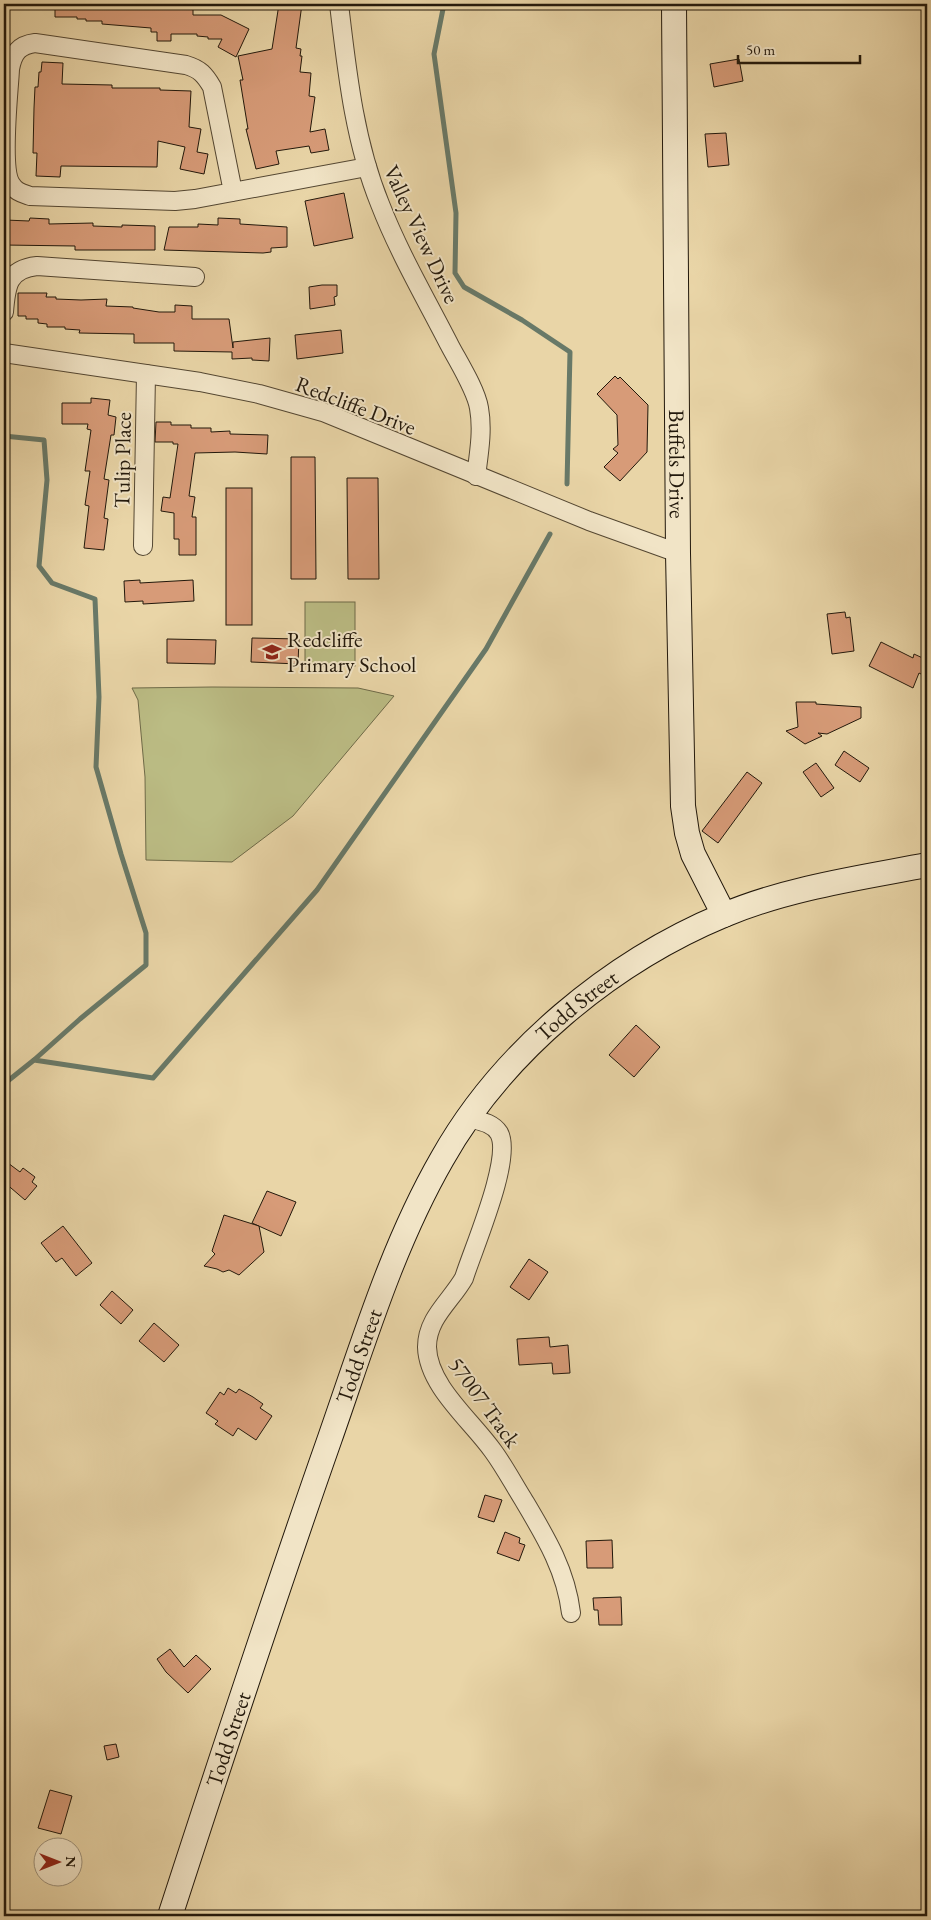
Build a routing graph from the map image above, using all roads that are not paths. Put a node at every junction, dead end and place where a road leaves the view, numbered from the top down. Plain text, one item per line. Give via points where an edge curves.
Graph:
1 (339, 4) edge
2 (674, 4) edge
3 (367, 167) junction
4 (233, 192) junction
5 (195, 277) dead end
6 (4, 312) edge
7 (4, 353) edge
8 (146, 374) junction
9 (476, 476) junction
10 (143, 546) dead end
11 (678, 553) junction
12 (927, 865) edge
13 (724, 915) junction
14 (469, 1118) junction
15 (571, 1613) dead end
16 (170, 1916) edge

1 - 3 street, Valley View Drive via 349,84
2 - 11 street, Buffels Drive
3 - 4 street
3 - 9 street, Valley View Drive via 397,241 479,406 481,428
4 - 4 street via 175,201 30,196 19,192 7,174 6,159 12,57 24,44 35,43 198,68 212,87
5 - 6 street via 23,267 8,285
7 - 8 street, Redcliffe Drive
8 - 9 street, Redcliffe Drive via 259,394 323,412
8 - 10 street, Tulip Place
9 - 11 street, Redcliffe Drive via 589,522
11 - 13 street, Buffels Drive via 683,806 693,854
12 - 13 street, Todd Street via 779,896
13 - 14 street, Todd Street via 670,941 578,1003 530,1044 498,1078
14 - 15 street, 57007 Track via 492,1125 502,1140 503,1151 495,1187 464,1278 430,1329 427,1346 429,1364 448,1396 493,1451 541,1529 564,1577
14 - 16 street, Todd Street via 442,1158 386,1277 299,1525

